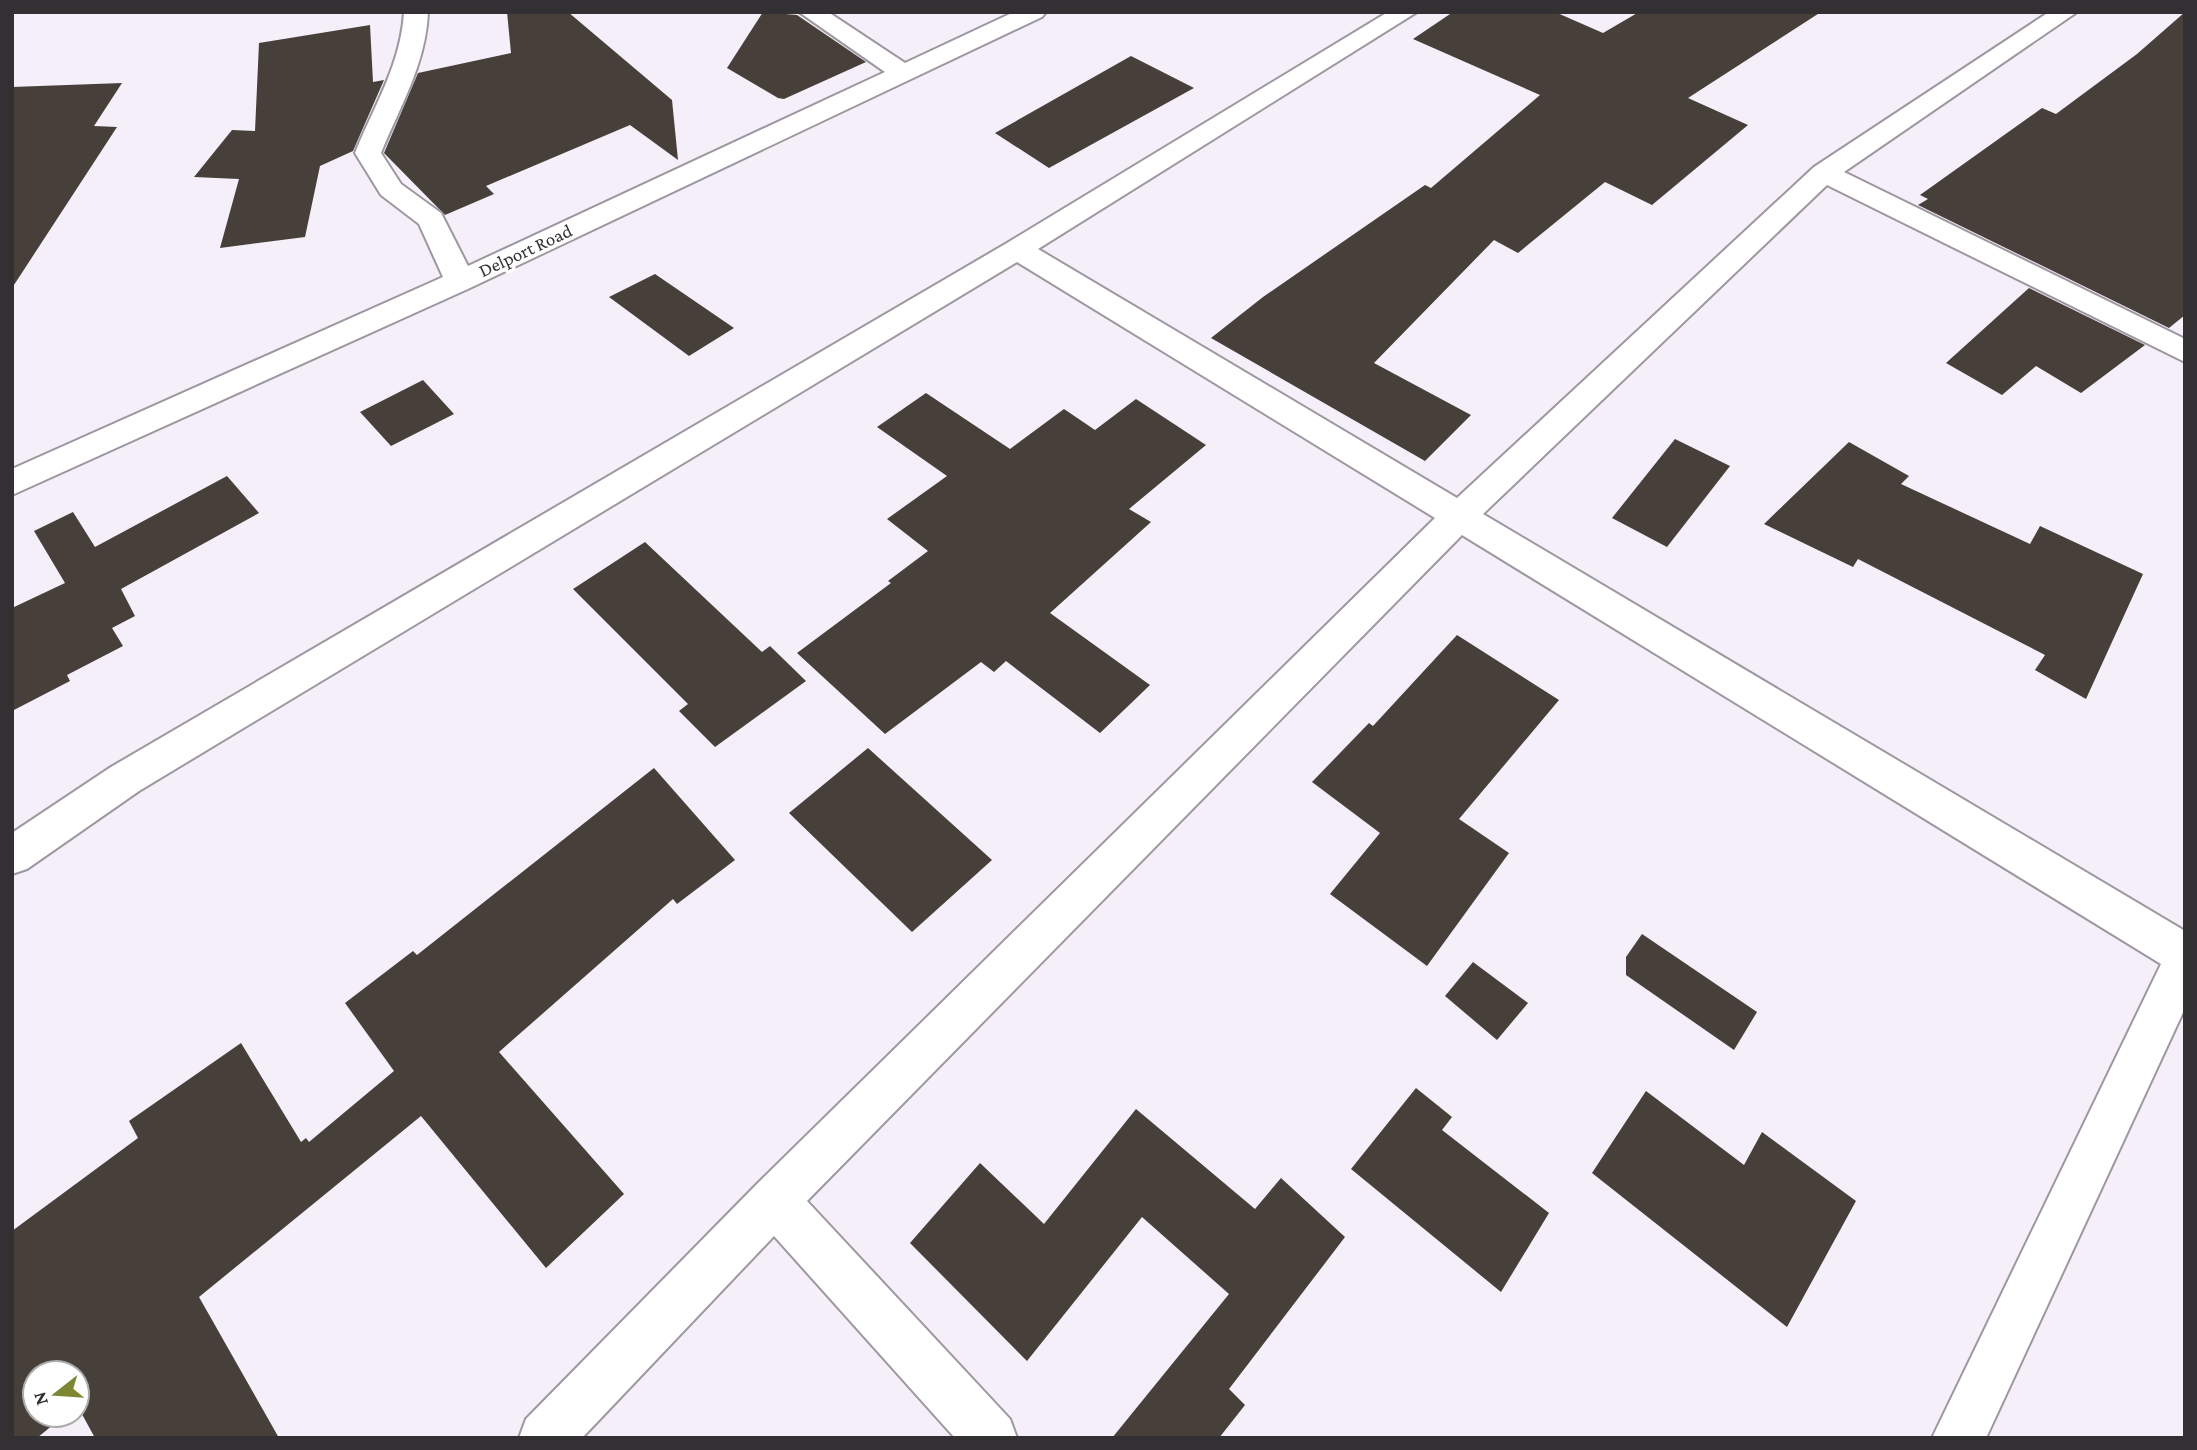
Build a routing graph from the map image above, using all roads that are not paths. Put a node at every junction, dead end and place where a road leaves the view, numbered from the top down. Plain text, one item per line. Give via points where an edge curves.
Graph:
1 (416, 12) edge
2 (811, 12) edge
3 (1034, 12) edge
4 (1405, 12) edge
5 (2064, 12) edge
6 (902, 72) junction
7 (1824, 173) junction
8 (1017, 249) junction
9 (460, 281) junction
10 (2185, 352) edge
11 (12, 483) edge
12 (1458, 517) junction
13 (12, 856) edge
14 (2185, 958) edge
15 (774, 1201) junction
16 (545, 1438) edge
17 (991, 1438) edge
18 (1958, 1438) edge

1 - 9 street via 416,35 407,69 379,122 369,153 391,189 431,219
2 - 6 street
3 - 6 street, Delport Road
4 - 8 street
5 - 7 street
6 - 9 street, Delport Road
7 - 10 street
7 - 12 street
8 - 12 street
8 - 13 street via 125,779
9 - 11 street, Delport Road
12 - 14 street
12 - 15 street
14 - 18 street
15 - 16 street
15 - 17 street

